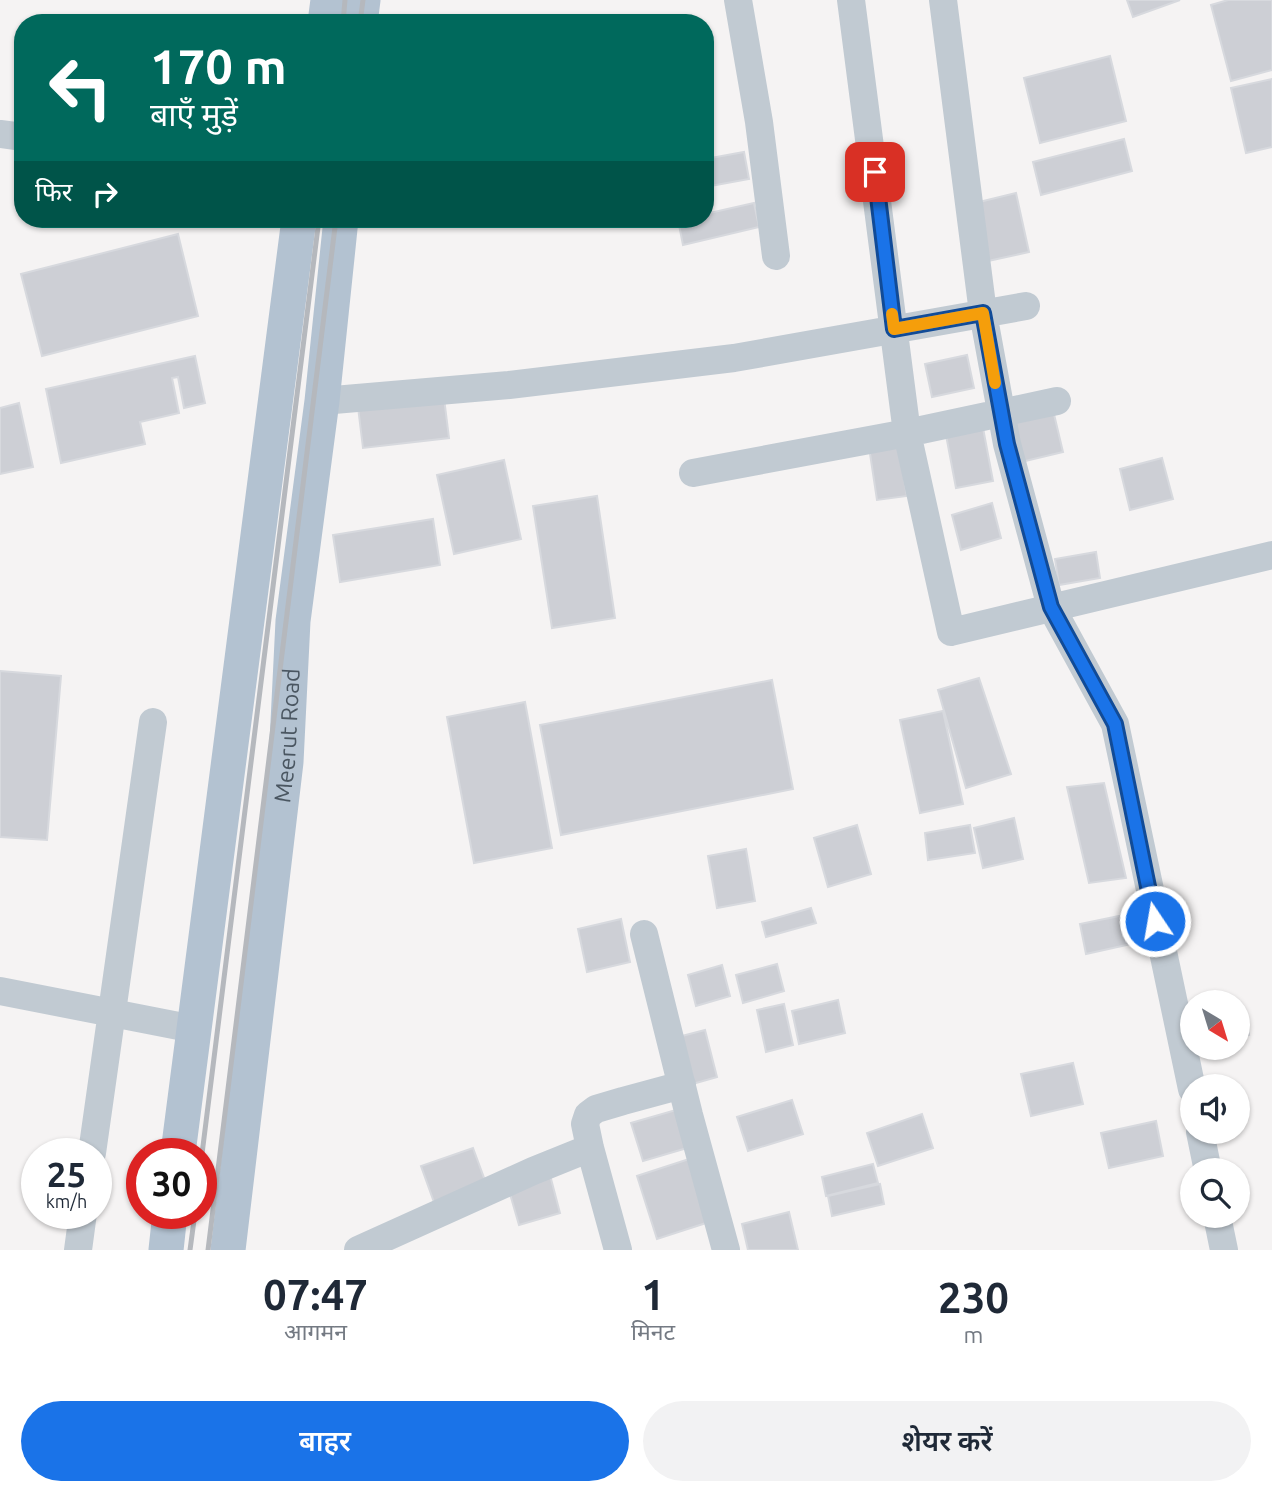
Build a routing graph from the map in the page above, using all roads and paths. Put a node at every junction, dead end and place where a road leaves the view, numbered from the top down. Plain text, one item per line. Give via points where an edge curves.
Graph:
1 (738, 0) edge
2 (851, 0) edge
3 (943, 0) edge
4 (298, 228) edge
5 (340, 228) edge
6 (776, 256) dead end
7 (1026, 306) dead end
8 (983, 313) junction
9 (894, 329) junction
10 (322, 401) junction
11 (1057, 401) dead end
12 (1000, 413) junction
13 (907, 433) junction
14 (693, 473) dead end
15 (1272, 555) edge
16 (1051, 607) junction
17 (153, 722) dead end
18 (644, 934) dead end
19 (0, 991) edge
20 (112, 1012) junction
21 (194, 1029) junction
22 (1189, 1074) edge
23 (682, 1085) junction
24 (94, 1138) edge
25 (180, 1138) edge
26 (590, 1148) junction
27 (1219, 1228) edge
28 (81, 1229) edge
29 (168, 1229) edge
30 (78, 1250) edge
31 (166, 1250) edge
32 (228, 1250) edge
33 (358, 1250) edge
34 (618, 1250) edge
35 (726, 1250) edge
36 (1224, 1250) edge

1 - 6 street
2 - 9 street
3 - 8 street
4 - 21 main road
5 - 10 main road, Meerut Road
7 - 8 street
8 - 9 street
8 - 12 street
9 - 10 street via 734,358
9 - 13 street
10 - 32 main road, Meerut Road via 293,621 286,762
11 - 12 street
12 - 13 street
12 - 16 street
13 - 14 street
13 - 16 street via 951,632
15 - 16 street
16 - 22 street via 1115,724
17 - 20 street
18 - 23 street
19 - 20 street
20 - 21 street
20 - 24 street
21 - 25 main road
23 - 26 street via 596,1109 585,1124
23 - 35 street
26 - 33 street
26 - 34 street
27 - 36 street
28 - 30 street
29 - 31 main road

